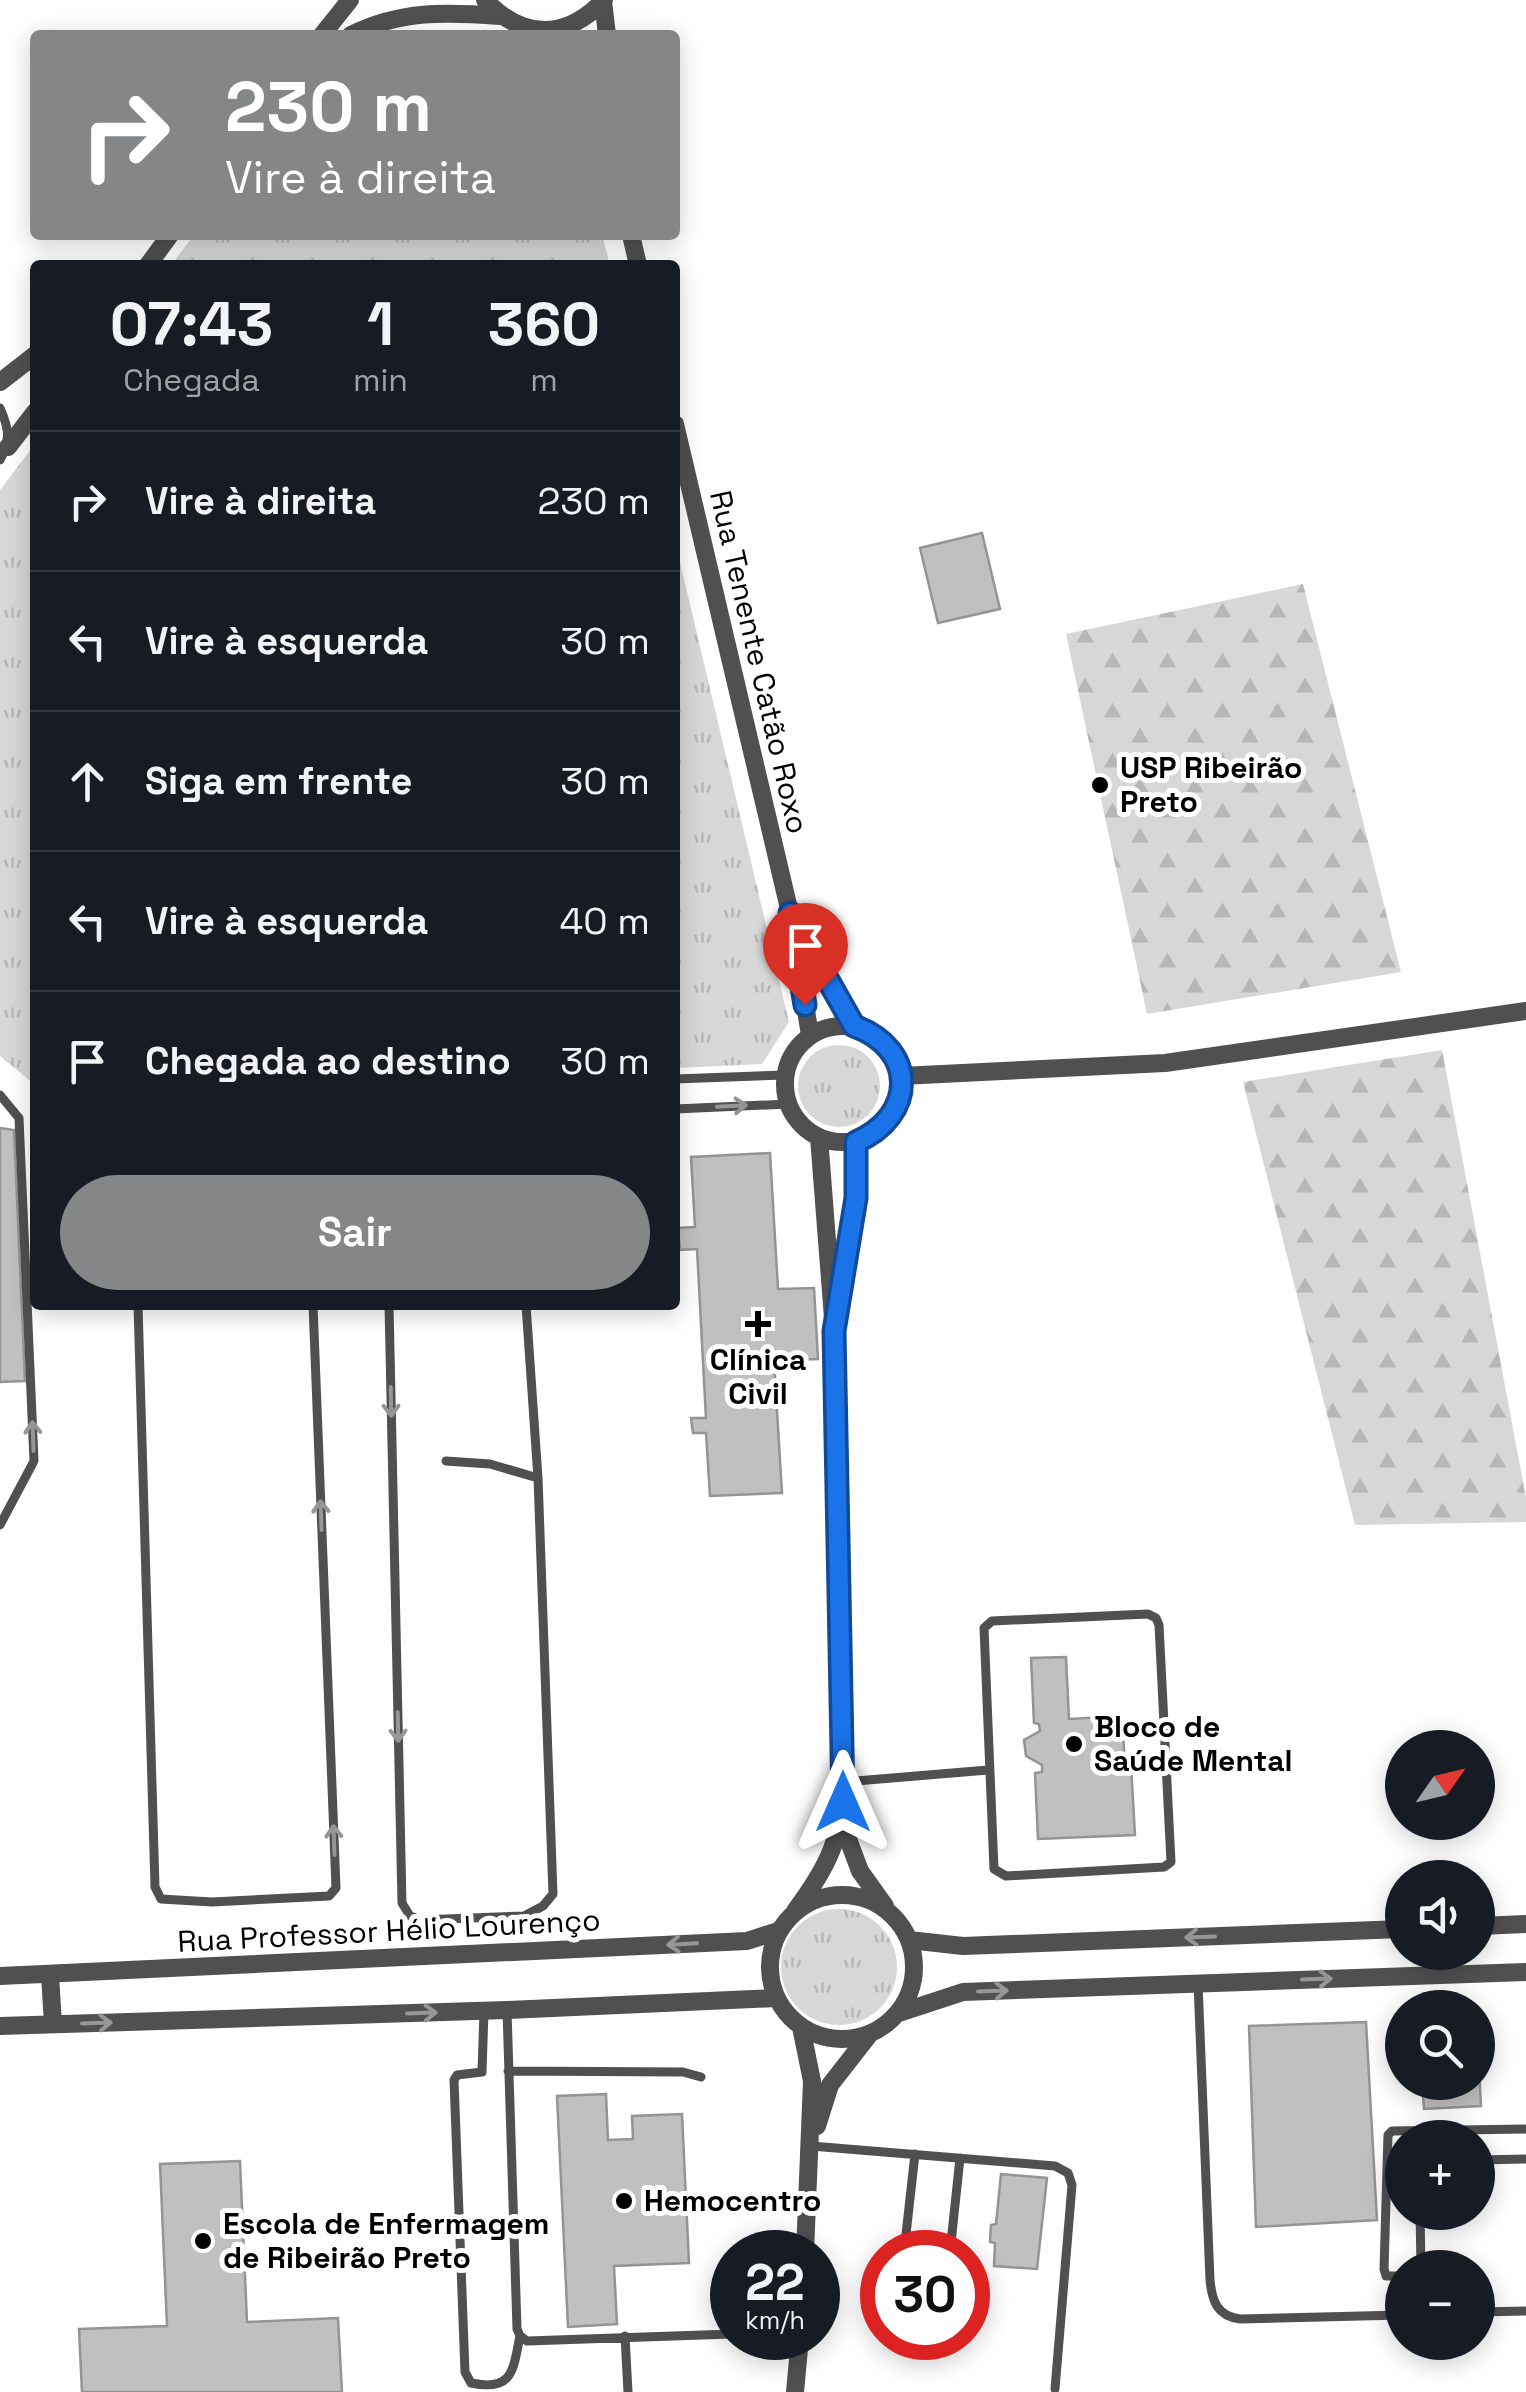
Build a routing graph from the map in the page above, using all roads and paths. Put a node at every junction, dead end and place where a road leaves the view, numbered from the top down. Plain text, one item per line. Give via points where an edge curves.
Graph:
1 (350, 0) edge
2 (485, 0) edge
3 (604, 0) edge
4 (500, 16) junction
5 (326, 30) edge
6 (361, 30) edge
7 (522, 30) edge
8 (551, 30) edge
9 (606, 30) edge
10 (30, 358) edge
11 (0, 382) edge
12 (0, 408) edge
13 (30, 419) edge
14 (680, 445) edge
15 (4, 454) edge
16 (790, 913) junction
17 (1526, 1011) edge
18 (854, 1026) junction
19 (810, 1036) junction
20 (786, 1075) junction
21 (902, 1076) junction
22 (680, 1079) edge
23 (0, 1096) edge
24 (788, 1104) junction
25 (680, 1109) edge
26 (819, 1137) junction
27 (856, 1142) junction
28 (138, 1310) edge
29 (313, 1310) edge
30 (389, 1310) edge
31 (526, 1310) edge
32 (834, 1331) junction
33 (446, 1461) dead end
34 (538, 1478) junction
35 (0, 1525) edge
36 (988, 1770) junction
37 (844, 1782) junction
38 (842, 1823) junction
39 (794, 1911) junction
40 (890, 1913) junction
41 (1526, 1924) edge
42 (1495, 1925) edge
43 (1385, 1930) edge
44 (778, 1931) junction
45 (909, 1940) junction
46 (1526, 1972) edge
47 (50, 1975) junction
48 (0, 1976) edge
49 (1198, 1982) junction
50 (776, 1998) junction
51 (508, 2010) junction
52 (484, 2011) junction
53 (898, 2013) junction
54 (53, 2024) junction
55 (0, 2026) edge
56 (801, 2027) junction
57 (869, 2035) junction
58 (508, 2071) junction
59 (701, 2078) dead end
60 (1526, 2128) edge
61 (1495, 2129) edge
62 (811, 2146) junction
63 (915, 2154) junction
64 (960, 2158) junction
65 (1526, 2159) edge
66 (1495, 2160) edge
67 (806, 2230) edge
68 (906, 2230) edge
69 (952, 2230) edge
70 (1386, 2230) edge
71 (1385, 2273) edge
72 (1526, 2311) edge
73 (1495, 2312) edge
74 (1385, 2315) edge
75 (710, 2334) edge
76 (520, 2336) junction
77 (625, 2336) junction
78 (798, 2360) edge
79 (1055, 2389) dead end
80 (628, 2392) edge
81 (795, 2392) edge

1 - 5 street
2 - 4 street
3 - 8 street via 587,17
3 - 9 street
4 - 6 street via 410,14
4 - 7 street
10 - 11 street
12 - 15 lane via 8,427
13 - 15 street
14 - 16 street, Rua Tenente Catão Roxo
16 - 18 street, Rua Tenente Catão Roxo
16 - 19 street, Rua Tenente Catão Roxo
17 - 21 street via 1164,1063
18 - 19 street
18 - 21 street via 886,1044
19 - 20 street
20 - 22 lane
20 - 24 street
21 - 27 street via 891,1118
35 -> 23 lane via 34,1461 19,1118
25 -> 24 lane
24 - 26 street
26 - 27 street
26 - 32 street
27 - 32 street via 856,1198
28 -> 29 lane via 155,1888 161,1899 212,1902 329,1896 336,1888
30 -> 34 lane via 402,1903 420,1920 524,1916 552,1894
31 - 34 lane
32 - 37 street
33 - 34 lane via 490,1464
36 - 36 lane via 997,1874 1170,1862 1156,1618 987,1623
36 - 37 lane
37 - 38 street
38 - 39 street via 831,1854
38 - 40 street via 860,1871
39 - 40 street via 843,1894
39 - 44 street
40 - 45 street
41 - 42 street
43 -> 45 street via 963,1946
44 -> 47 street, Rua Professor Hélio Lourenço via 747,1941
44 - 50 street via 770,1952
45 - 53 street via 911,1990
49 -> 46 street
47 - 48 street, Rua Professor Hélio Lourenço
47 - 54 street
53 -> 49 street via 963,1992
49 - 74 lane via 1215,2304 1240,2320
50 - 51 street
50 - 56 street
51 - 52 street
51 - 58 lane
54 -> 52 street
52 - 76 lane via 482,2072 454,2080 465,2372 471,2384 507,2383
53 - 57 street
54 - 55 street
56 - 57 street via 846,2040
56 - 62 street via 812,2082
57 - 62 street via 830,2084
58 - 59 lane via 683,2072
58 - 76 lane
60 - 61 lane
62 - 63 lane
62 - 67 street
63 - 64 lane
63 - 68 lane
64 - 69 lane
64 - 79 lane via 1056,2166 1068,2173
65 - 66 lane
70 - 71 lane
72 - 73 lane
75 - 77 lane
76 - 77 lane
77 - 80 lane
78 - 81 street

